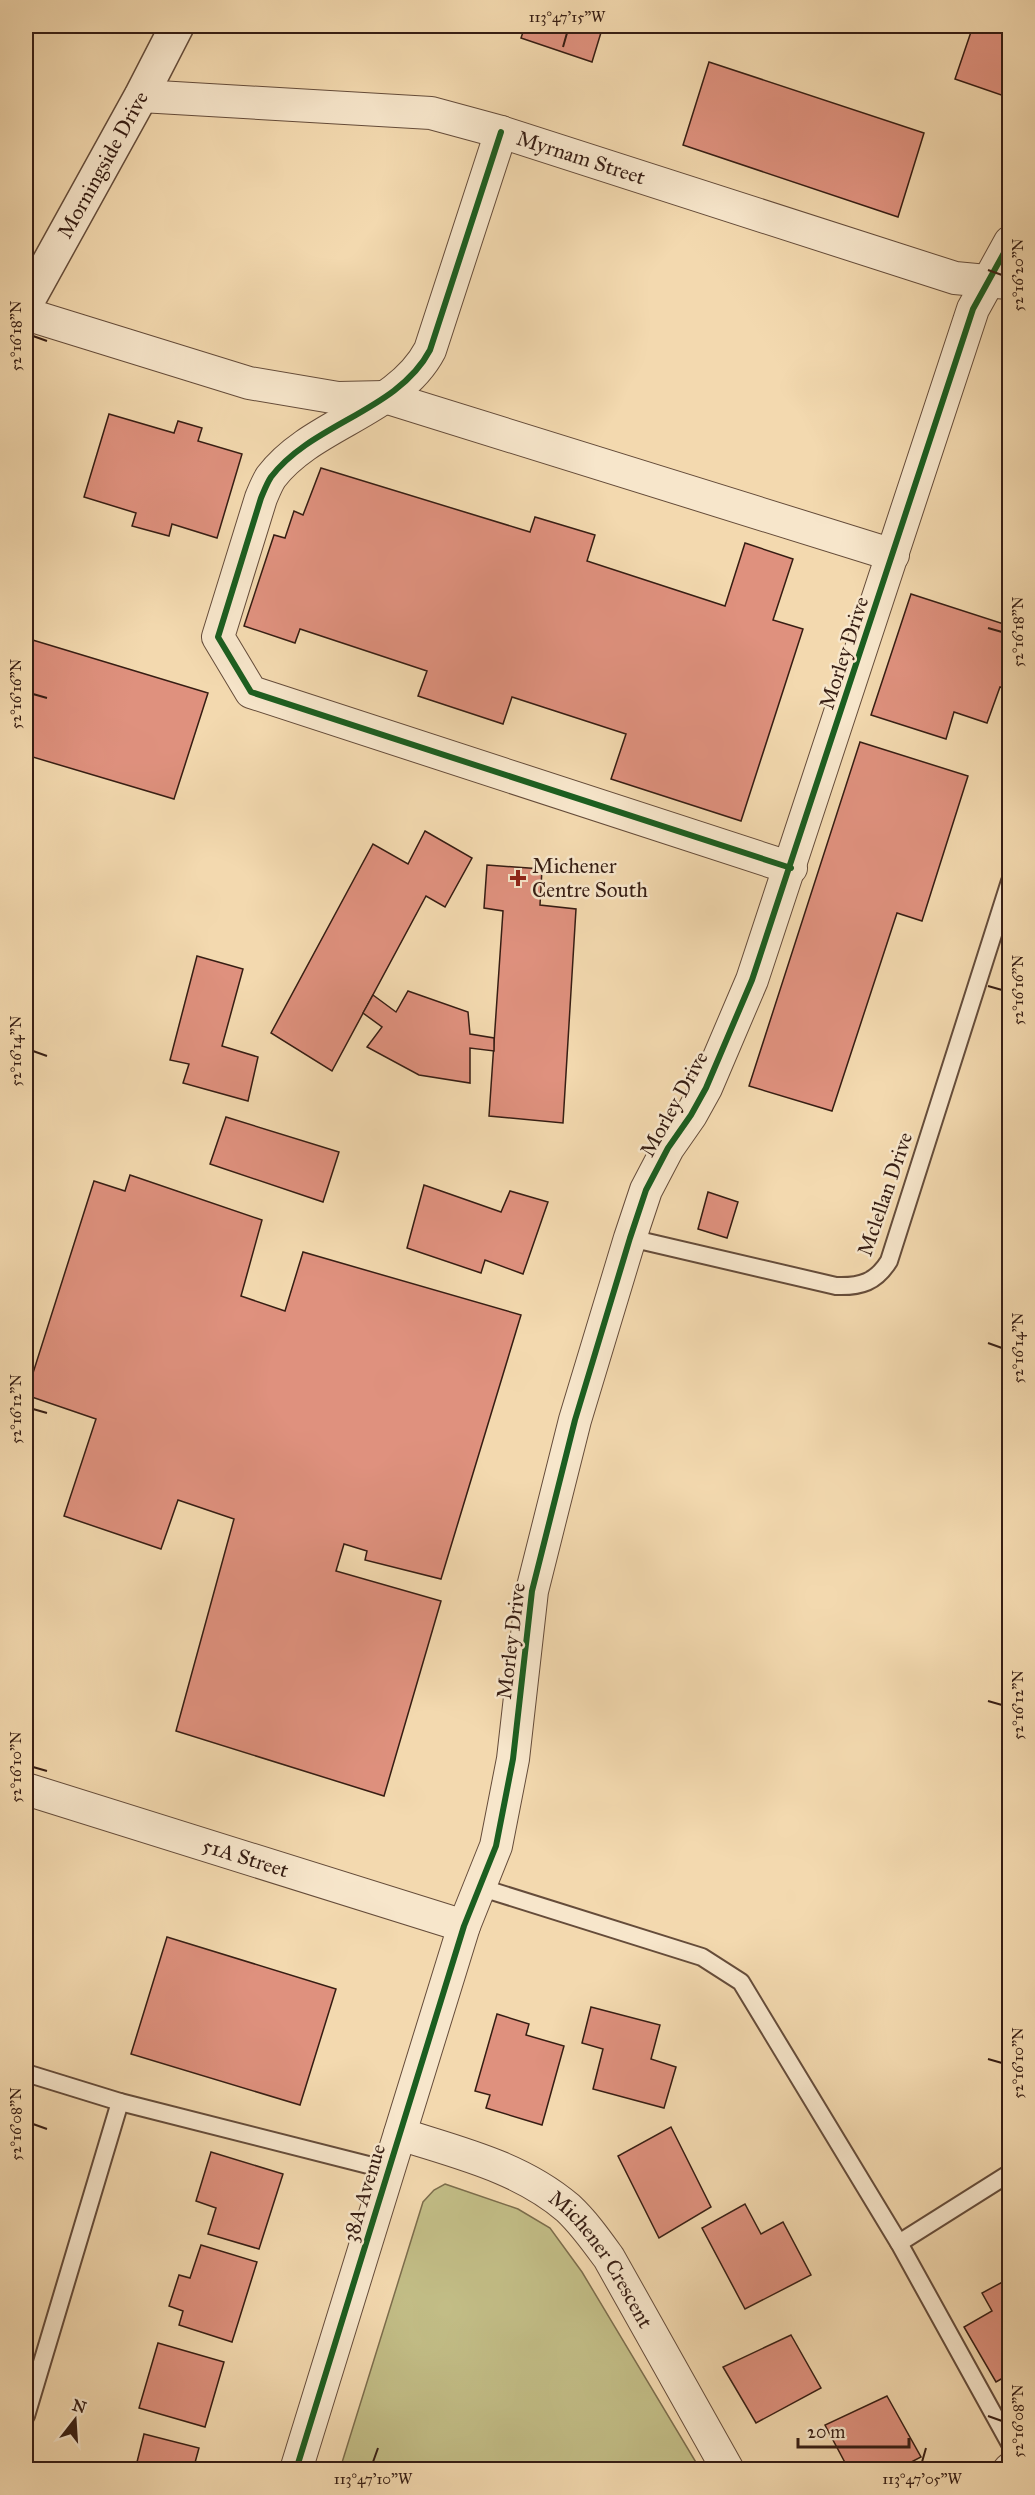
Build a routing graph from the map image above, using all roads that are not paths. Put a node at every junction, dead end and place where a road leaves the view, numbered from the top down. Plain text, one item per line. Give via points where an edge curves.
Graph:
1 (177, 26) edge
2 (141, 96) junction
3 (501, 132) junction
4 (1010, 242) edge
5 (1000, 281) edge
6 (26, 304) edge
7 (26, 314) edge
8 (385, 397) junction
9 (893, 555) junction
10 (791, 868) junction
11 (1010, 881) edge
12 (630, 1238) junction
13 (26, 1789) edge
14 (479, 1887) junction
15 (464, 1926) junction
16 (26, 2073) edge
17 (120, 2102) junction
18 (400, 2134) junction
19 (388, 2170) junction
20 (1010, 2173) edge
21 (899, 2243) junction
22 (26, 2416) edge
23 (1010, 2444) edge
24 (296, 2469) edge
25 (728, 2469) edge

1 - 2 street, Morningside Drive
2 - 3 street, Myrnam Street via 431,113
2 - 6 street, Morningside Drive
3 - 5 street, Myrnam Street via 955,278
3 - 8 street via 430,350 416,372
4 - 5 street, Morley Drive
5 - 9 street, Morley Drive via 973,309
7 - 8 street via 249,383 338,398
8 - 9 street
8 - 10 street via 298,452 270,477 218,637 251,692
9 - 10 street, Morley Drive
10 - 12 street, Morley Drive via 753,980 691,1115 646,1190
11 - 12 lane, Mclellan Drive via 889,1261 875,1278 864,1284 836,1286
12 - 14 street, Morley Drive via 574,1420 532,1591 513,1759 496,1846
13 - 15 street, 51A Street
14 - 15 street, Morley Drive
14 - 21 lane via 702,1957 741,1982
15 - 18 street, 38A Avenue
16 - 17 lane
17 - 19 lane
17 - 22 lane
18 - 19 street, 38A Avenue
18 - 25 street, Michener Crescent via 520,2175 547,2192 587,2227 609,2258
19 - 24 street, 38A Avenue
20 - 21 lane
21 - 23 lane

